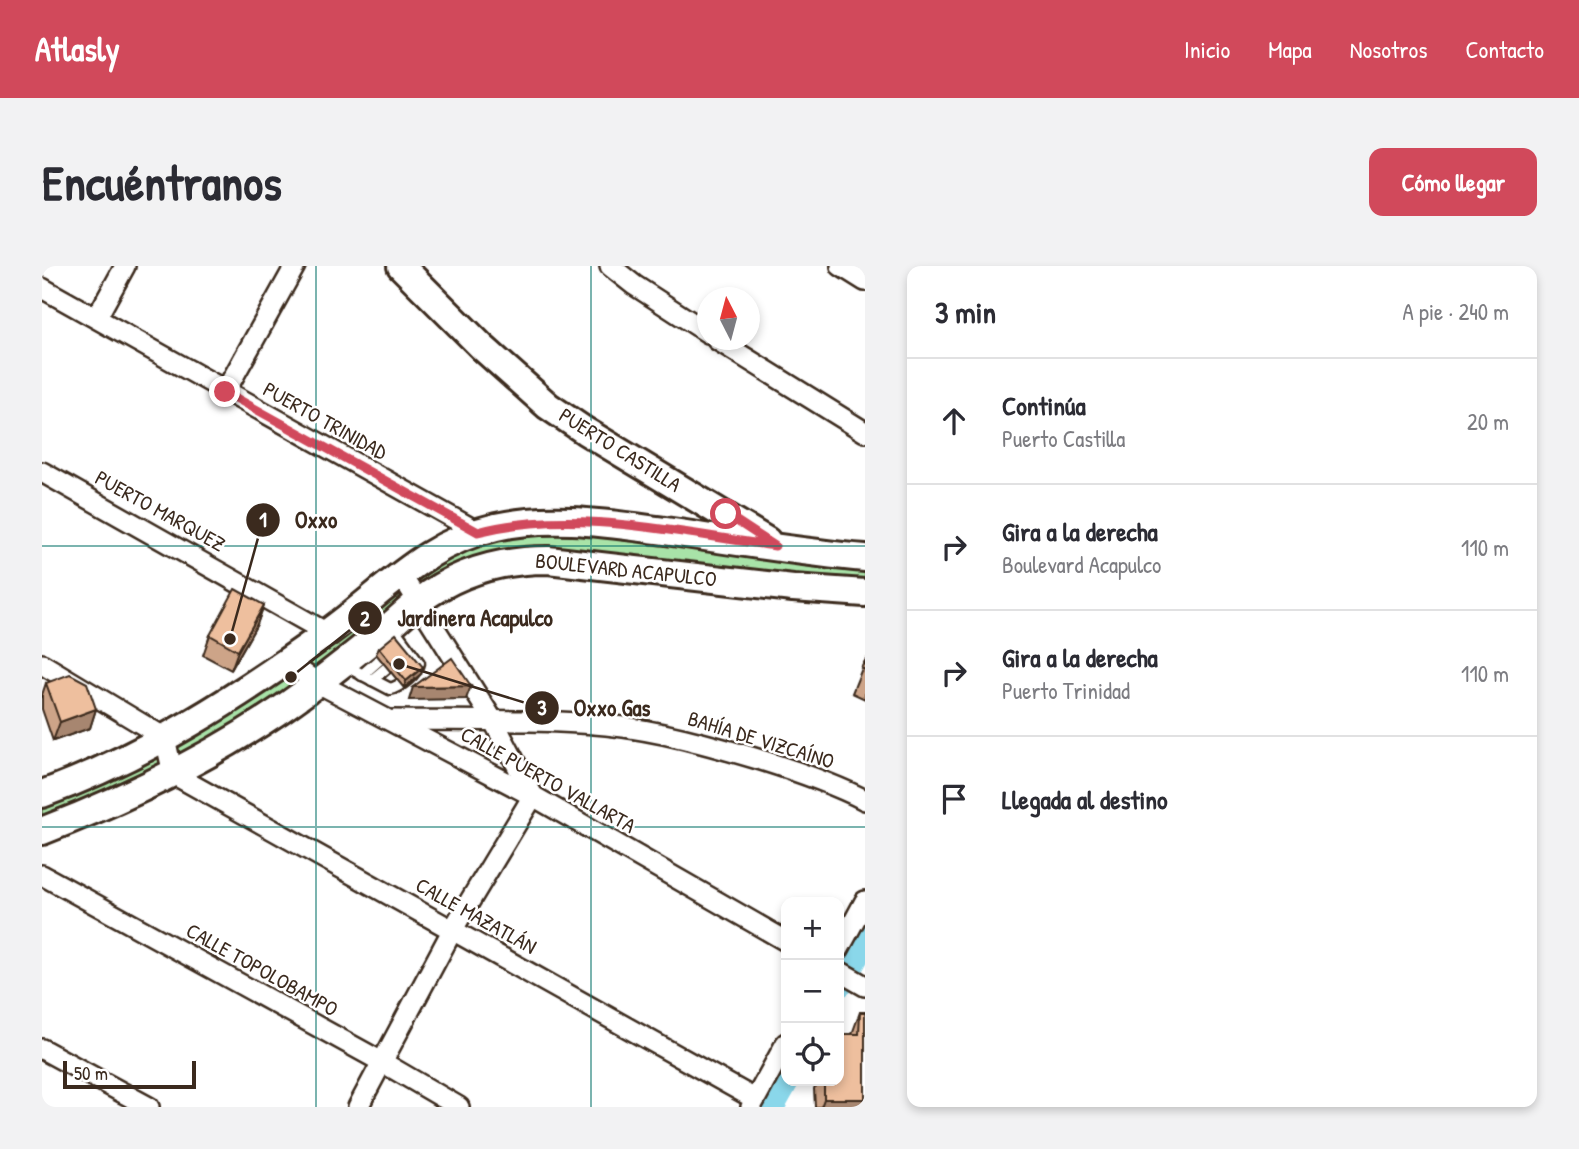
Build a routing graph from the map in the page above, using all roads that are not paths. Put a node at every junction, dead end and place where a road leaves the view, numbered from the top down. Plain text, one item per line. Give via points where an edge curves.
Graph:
1 (125, 266) edge
2 (295, 266) edge
3 (401, 266) edge
4 (610, 266) edge
5 (841, 266) edge
6 (865, 281) edge
7 (42, 288) edge
8 (97, 317) junction
9 (697, 326) edge
10 (733, 350) edge
11 (225, 392) junction
12 (865, 432) edge
13 (42, 472) edge
14 (594, 523) junction
15 (478, 532) junction
16 (775, 546) junction
17 (865, 558) edge
18 (593, 565) junction
19 (400, 573) junction
20 (859, 595) edge
21 (418, 602) junction
22 (327, 633) junction
23 (397, 633) junction
24 (412, 653) junction
25 (286, 661) junction
26 (42, 664) edge
27 (352, 669) junction
28 (318, 683) junction
29 (377, 683) junction
30 (389, 720) junction
31 (494, 722) junction
32 (165, 738) junction
33 (173, 774) junction
34 (42, 794) edge
35 (533, 796) junction
36 (865, 800) edge
37 (42, 831) edge
38 (42, 875) edge
39 (865, 901) edge
40 (453, 929) junction
41 (781, 938) edge
42 (844, 939) edge
43 (42, 1049) edge
44 (781, 1052) edge
45 (382, 1062) junction
46 (753, 1103) edge
47 (149, 1107) edge
48 (358, 1107) edge
49 (459, 1107) edge

1 - 8 street
2 - 11 street
3 - 16 main road, PUERTO CASTILLA via 548,405
4 - 9 street
5 - 6 street
7 - 8 street, PUERTO TRINIDAD
8 - 11 street, PUERTO TRINIDAD
10 - 12 street
11 - 15 street, PUERTO TRINIDAD
13 - 22 street, PUERTO MARQUEZ
14 - 15 main road, BOULEVARD ACAPULCO via 539,522
14 - 16 main road, BOULEVARD ACAPULCO
14 - 18 main road
15 - 19 main road, BOULEVARD ACAPULCO via 436,550
16 - 17 main road, BOULEVARD ACAPULCO
16 - 20 main road, PUERTO CASTILLA
18 - 20 main road, BOULEVARD ACAPULCO
18 - 21 main road, BOULEVARD ACAPULCO via 548,560 500,564 456,579
19 - 21 street
19 - 22 main road, BOULEVARD ACAPULCO
21 - 23 main road, BOULEVARD ACAPULCO
21 - 31 street
22 - 25 main road, BOULEVARD ACAPULCO
23 - 24 lane
23 - 27 main road, BOULEVARD ACAPULCO
24 - 29 lane
24 - 29 lane via 419,667 396,688
25 - 28 street, CALLE PUERTO VALLARTA
25 - 32 main road, BOULEVARD ACAPULCO
26 - 32 street
27 - 28 main road, BOULEVARD ACAPULCO
27 - 29 lane
28 - 30 street, CALLE PUERTO VALLARTA
28 - 33 main road, BOULEVARD ACAPULCO
30 - 31 street, BAHÍA DE VIZCAÍNO
30 - 35 street, CALLE PUERTO VALLARTA
31 - 35 street
31 - 36 street, BAHÍA DE VIZCAÍNO via 608,725 668,736 790,770
32 - 33 street
32 - 34 main road, BOULEVARD ACAPULCO
33 - 37 main road, BOULEVARD ACAPULCO
33 - 40 street, CALLE MAZATLÁN
35 - 40 street
35 - 41 street, CALLE PUERTO VALLARTA
38 - 45 street, CALLE TOPOLOBAMPO
39 - 42 street
40 - 45 street
40 - 46 street, CALLE MAZATLÁN
43 - 47 street
44 - 46 street
45 - 48 street
45 - 49 street, CALLE TOPOLOBAMPO

